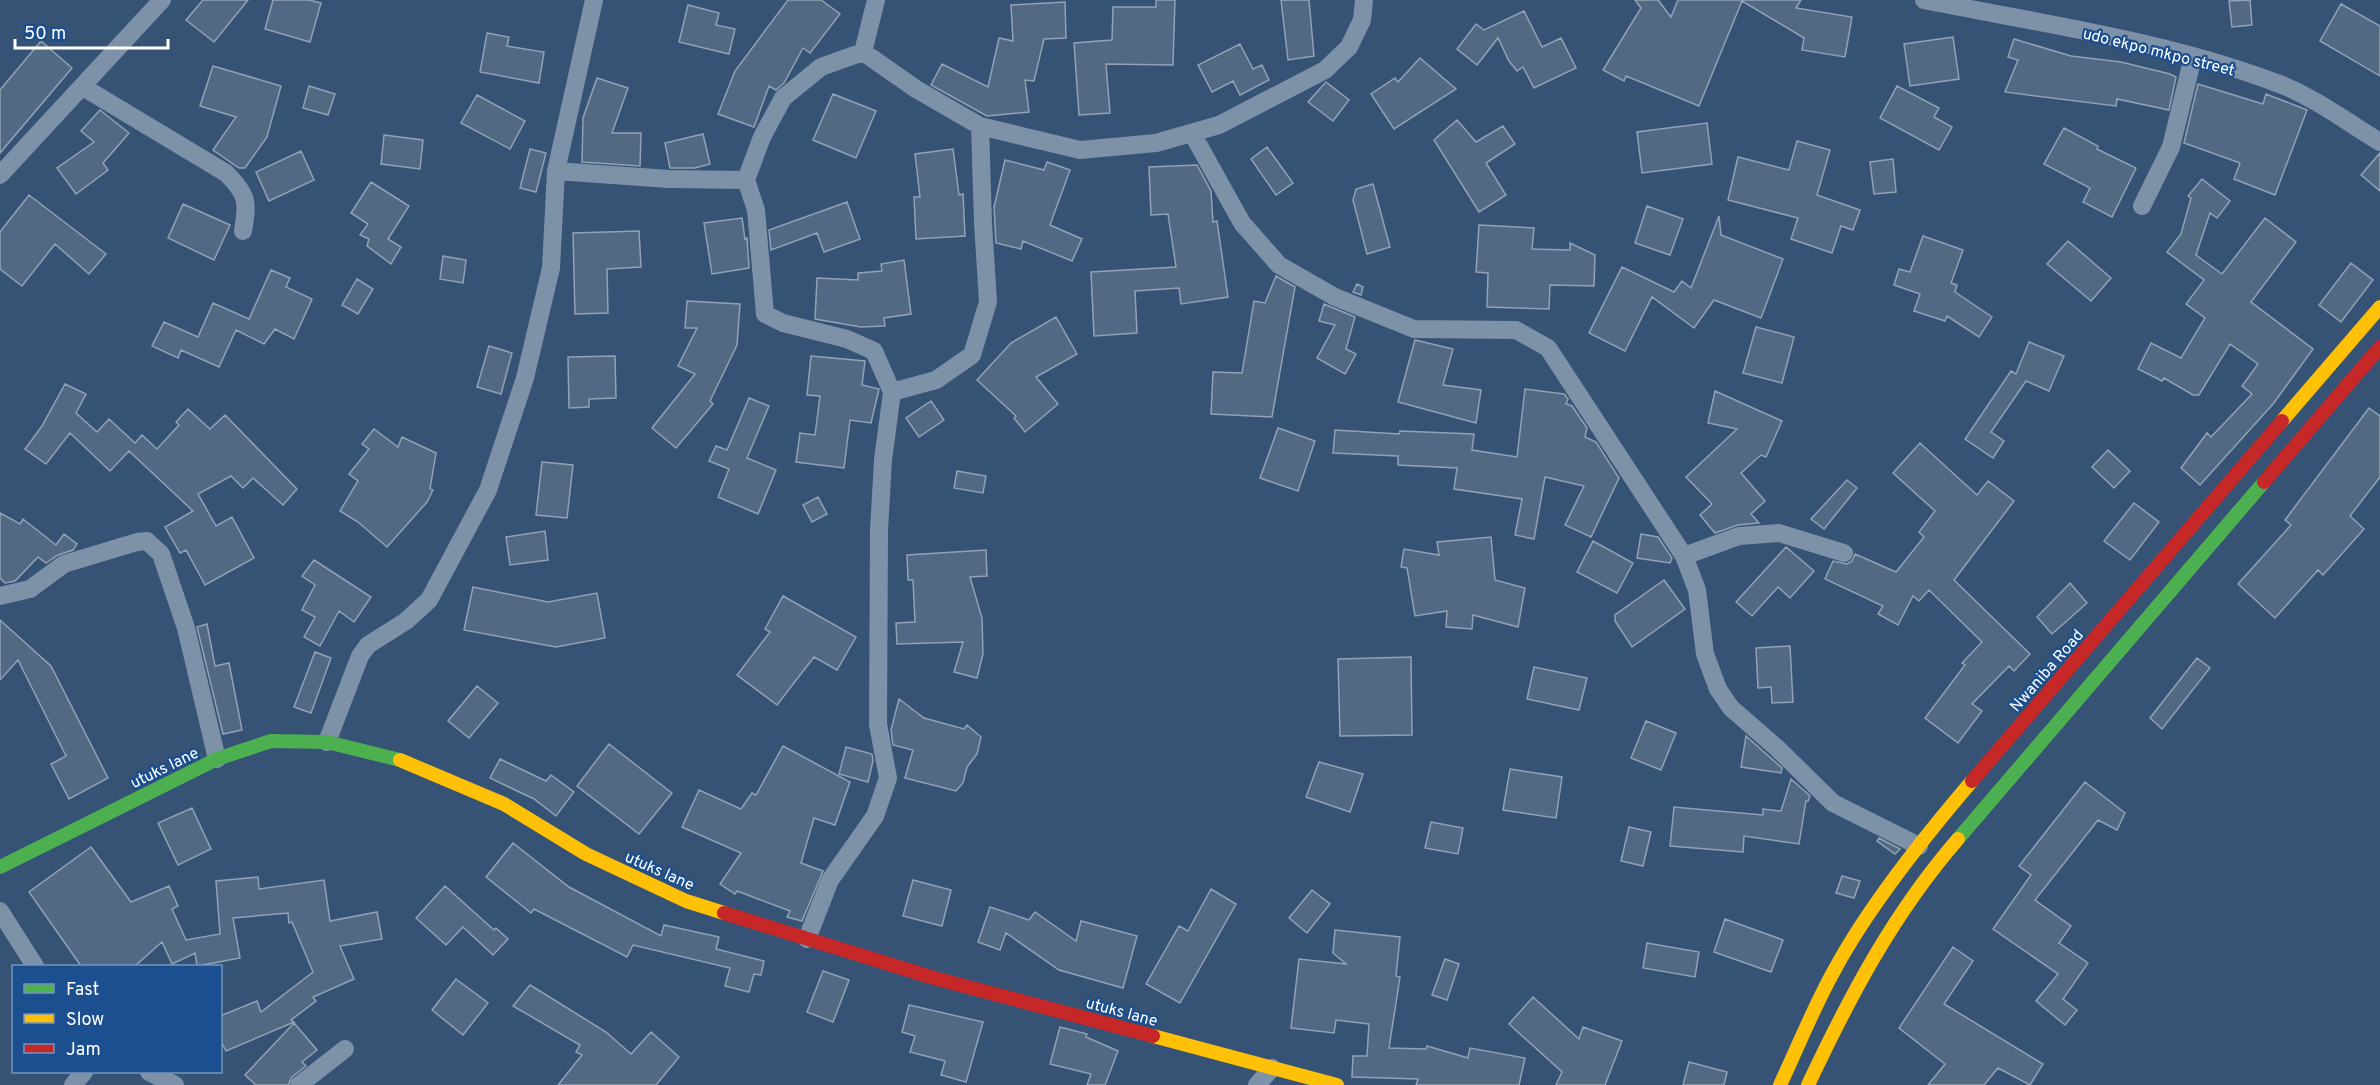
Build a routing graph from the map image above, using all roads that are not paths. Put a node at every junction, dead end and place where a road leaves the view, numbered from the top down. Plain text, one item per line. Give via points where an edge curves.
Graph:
1 (162, 0) edge
2 (594, 0) edge
3 (876, 0) edge
4 (1364, 0) edge
5 (1924, 0) edge
6 (863, 52) junction
7 (2193, 57) junction
8 (83, 87) junction
9 (981, 126) junction
10 (1192, 133) junction
11 (2380, 142) edge
12 (556, 171) junction
13 (0, 175) edge
14 (746, 180) junction
15 (2142, 206) dead end
16 (243, 231) dead end
17 (2380, 307) edge
18 (2380, 347) edge
19 (892, 392) junction
20 (1844, 553) dead end
21 (1684, 556) junction
22 (0, 596) edge
23 (327, 742) junction
24 (217, 759) junction
25 (1919, 846) junction
26 (0, 867) edge
27 (0, 911) edge
28 (807, 939) junction
29 (34, 965) edge
30 (345, 1049) dead end
31 (1272, 1068) junction
32 (82, 1073) edge
33 (153, 1073) edge
34 (73, 1085) edge
35 (175, 1085) edge
36 (299, 1085) edge
37 (1257, 1085) edge
38 (1337, 1085) edge
39 (1780, 1085) edge
40 (1808, 1085) edge

1 - 8 street
2 - 12 street
3 - 6 street
4 - 10 street via 1362,20 1349,47 1325,70 1219,125
5 - 7 street, udo ekpo mkpo street
6 - 9 street
6 - 14 street via 821,67 783,98 762,137
7 - 11 street, udo ekpo mkpo street via 2284,86
7 - 15 street via 2170,147
8 - 13 street
8 - 16 street via 226,173 239,186 247,203
9 - 10 street via 1080,150 1156,143
9 - 19 street via 988,302 972,355 936,380
10 - 21 street via 1242,223 1280,265 1335,297 1414,329 1516,330 1548,348
12 - 14 street
12 - 23 street via 551,268 525,378 488,490 429,600 406,621 368,645 360,656
14 - 19 street via 756,210 765,314 874,351
17 - 25 main road, Nwaniba Road
18 - 40 main road via 1934,867 1873,955
19 - 28 street via 879,530 878,724 888,778 875,816 830,880
20 - 21 street via 1779,533 1739,536
21 - 25 street via 1697,590 1705,654 1718,689 1731,708 1833,803
22 - 24 street via 30,590 64,564 137,542 151,544 160,554 186,628
23 - 24 main road, utuks lane via 271,741
23 - 28 main road, utuks lane via 407,762 504,804 586,854 686,901
24 - 26 main road, utuks lane
25 - 39 main road, Nwaniba Road via 1834,969
27 - 29 street
28 - 31 main road, utuks lane via 934,978
30 - 36 street
31 - 37 street
31 - 38 main road, utuks lane
32 - 34 street
33 - 35 street

